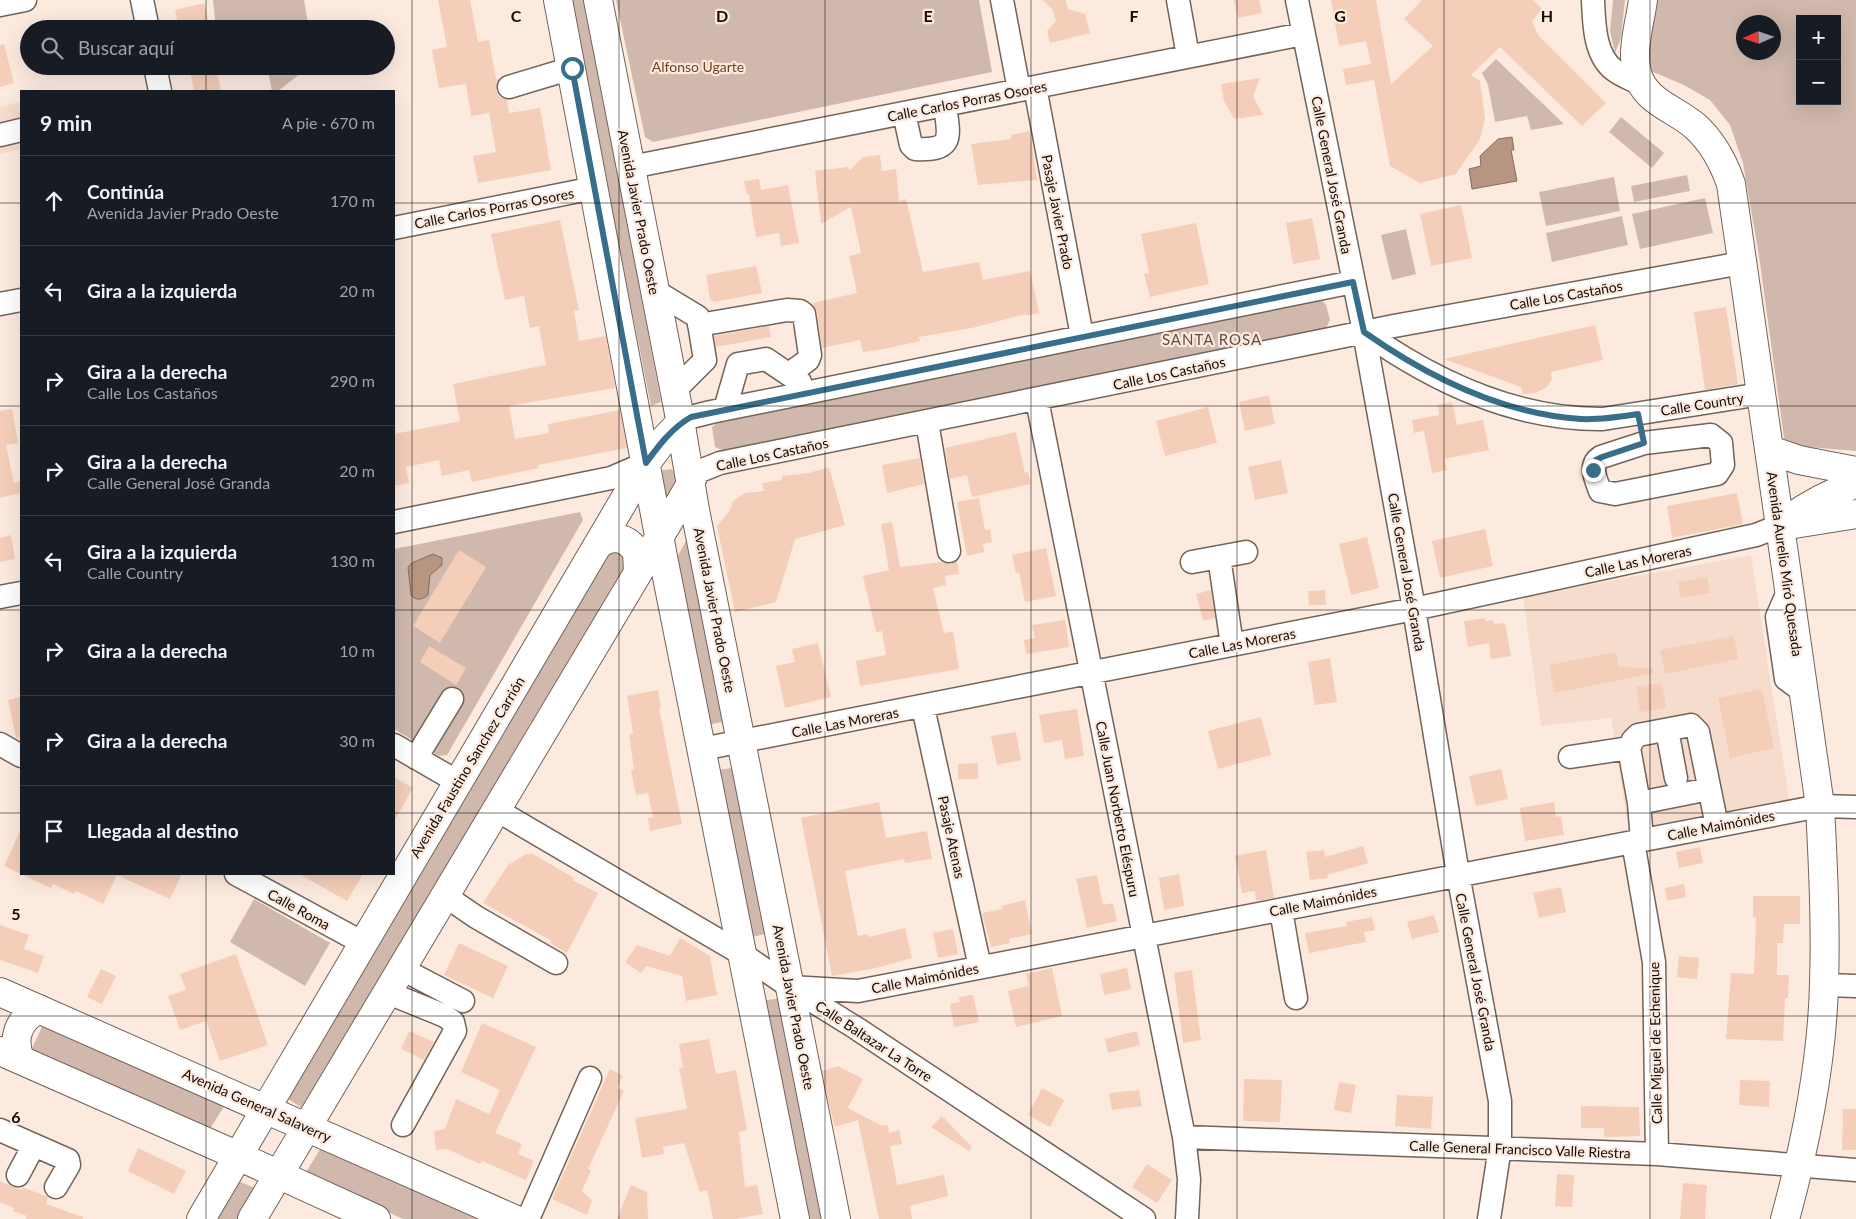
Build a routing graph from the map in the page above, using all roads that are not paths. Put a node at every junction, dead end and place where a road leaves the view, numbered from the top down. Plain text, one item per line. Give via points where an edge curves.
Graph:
1 (25, 0) edge
2 (142, 0) edge
3 (558, 0) edge
4 (598, 0) edge
5 (1002, 0) edge
6 (1178, 0) edge
7 (1297, 0) edge
8 (1593, 0) edge
9 (1643, 0) edge
10 (0, 5) edge
11 (146, 20) edge
12 (1303, 34) junction
13 (1188, 56) junction
14 (572, 68) junction
15 (157, 75) edge
16 (1642, 85) junction
17 (509, 87) dead end
18 (1027, 89) junction
19 (160, 90) edge
20 (945, 105) junction
21 (904, 113) junction
22 (20, 130) edge
23 (0, 135) edge
24 (631, 168) junction
25 (594, 188) junction
26 (395, 228) edge
27 (1742, 263) junction
28 (1353, 282) junction
29 (655, 291) junction
30 (20, 300) edge
31 (0, 304) edge
32 (699, 325) junction
33 (1364, 332) junction
34 (1082, 336) junction
35 (706, 360) junction
36 (738, 364) junction
37 (789, 374) junction
38 (674, 391) junction
39 (813, 391) junction
40 (1761, 394) junction
41 (1037, 400) junction
42 (725, 409) junction
43 (1638, 414) junction
44 (927, 422) junction
45 (680, 423) junction
46 (1644, 443) junction
47 (1770, 450) junction
48 (646, 463) junction
49 (1856, 471) edge
50 (691, 484) junction
51 (1856, 485) edge
52 (1856, 502) edge
53 (1856, 514) edge
54 (395, 522) edge
55 (1779, 526) junction
56 (659, 535) junction
57 (597, 546) junction
58 (949, 551) dead end
59 (1246, 552) dead end
60 (1219, 557) junction
61 (1192, 562) dead end
62 (638, 571) junction
63 (20, 594) edge
64 (0, 597) edge
65 (1414, 609) junction
66 (1232, 645) junction
67 (1090, 673) junction
68 (452, 699) dead end
69 (923, 707) junction
70 (1667, 730) junction
71 (741, 742) junction
72 (0, 744) edge
73 (395, 746) edge
74 (1629, 748) junction
75 (702, 749) junction
76 (20, 755) edge
77 (1570, 757) dead end
78 (416, 758) junction
79 (1676, 778) dead end
80 (458, 782) junction
81 (1710, 789) junction
82 (1639, 803) junction
83 (1820, 806) junction
84 (1856, 807) edge
85 (495, 809) junction
86 (1717, 826) junction
87 (1637, 841) junction
88 (1458, 874) junction
89 (238, 875) edge
90 (444, 895) junction
91 (1281, 910) junction
92 (1144, 937) junction
93 (363, 943) junction
94 (742, 954) junction
95 (556, 963) dead end
96 (980, 967) junction
97 (400, 968) junction
98 (1824, 985) junction
99 (1856, 986) edge
100 (790, 988) junction
101 (0, 992) edge
102 (386, 992) junction
103 (1296, 998) dead end
104 (463, 1001) dead end
105 (39, 1009) junction
106 (0, 1028) edge
107 (10, 1056) edge
108 (590, 1078) dead end
109 (265, 1109) junction
110 (403, 1125) dead end
111 (306, 1126) junction
112 (0, 1130) edge
113 (1184, 1138) junction
114 (34, 1145) junction
115 (1500, 1147) junction
116 (1657, 1154) junction
117 (239, 1156) junction
118 (1799, 1167) junction
119 (1856, 1170) edge
120 (278, 1173) junction
121 (18, 1175) dead end
122 (56, 1187) dead end
123 (200, 1219) edge
124 (252, 1219) edge
125 (376, 1219) edge
126 (514, 1219) edge
127 (528, 1219) edge
128 (795, 1219) edge
129 (836, 1219) edge
130 (1144, 1219) edge
131 (1187, 1219) edge
132 (1489, 1219) edge
133 (1785, 1219) edge

1 - 10 street
2 - 11 street
3 - 14 main road
4 - 24 main road, Avenida Javier Prado Oeste
5 - 18 street, Pasaje Javier Prado
6 - 13 street
7 - 12 street, Calle General José Granda
8 - 16 street via 1594,27 1601,53 1612,69
9 - 16 main road via 1636,59
12 - 13 street, Calle Carlos Porras Osores
12 - 28 street, Calle General José Granda
13 - 18 street, Calle Carlos Porras Osores
14 - 17 street
14 - 25 main road
15 - 19 street
16 - 27 main road, Avenida Aurelio Miró Quesada via 1658,102 1694,125 1720,158 1731,184
18 - 20 street, Calle Carlos Porras Osores
18 - 34 street, Pasaje Javier Prado
20 - 21 street, Calle Carlos Porras Osores
20 - 21 street via 947,141 935,150 915,150
21 - 24 street, Calle Carlos Porras Osores
22 - 23 street
24 - 29 main road, Avenida Javier Prado Oeste
25 - 26 street, Calle Carlos Porras Osores
25 - 48 main road
27 - 33 street, Calle Los Castaños
27 - 40 main road, Avenida Aurelio Miró Quesada
28 - 33 street, Calle General José Granda
28 - 34 street
29 - 32 street via 698,317
29 - 38 main road, Avenida Javier Prado Oeste
30 - 31 street
32 - 35 street
32 - 37 street via 787,310 800,311 804,314 810,355
33 - 41 street, Calle Los Castaños
33 - 43 street, Calle Country via 1439,378 1510,407 1582,419
33 - 65 street, Calle General José Granda
34 - 39 street
35 - 36 street
35 - 38 street
36 - 37 street via 766,359
36 - 42 street
37 - 39 street
38 - 45 main road, Avenida Javier Prado Oeste
39 - 42 street
40 - 43 street, Calle Country
40 - 47 main road, Avenida Aurelio Miró Quesada
41 - 44 street, Calle Los Castaños
41 - 67 street, Calle Juan Norberto Eléspuru
42 - 45 street
43 - 46 street
44 - 50 street, Calle Los Castaños via 720,463 700,471
44 - 58 street
45 - 48 main road, Avenida Faustino Sanchez Carrión
45 - 50 main road, Avenida Javier Prado Oeste
46 - 46 street via 1596,460 1593,470 1600,491 1614,494 1717,474 1723,465 1721,443 1711,435
47 - 49 main road via 1799,460
47 - 55 main road, Avenida Aurelio Miró Quesada
48 - 54 street via 611,478
48 - 56 main road
48 - 57 main road, Avenida Faustino Sanchez Carrión
50 - 56 main road
50 - 71 main road, Avenida Javier Prado Oeste
51 - 52 main road
51 - 55 main road via 1820,498
53 - 55 main road
55 - 65 street, Calle Las Moreras via 1756,535
55 - 83 main road, Avenida Aurelio Miró Quesada
56 - 62 main road
56 - 75 main road
57 - 62 main road via 610,539 626,540 637,553
57 - 80 main road, Avenida Faustino Sanchez Carrión
59 - 60 street
60 - 61 street
60 - 66 street
62 - 85 main road
63 - 64 street
65 - 66 street, Calle Las Moreras
65 - 88 street, Calle General José Granda
66 - 67 street, Calle Las Moreras
67 - 69 street, Calle Las Moreras
67 - 92 street, Calle Juan Norberto Eléspuru
68 - 78 street
69 - 71 street, Calle Las Moreras
69 - 96 street, Pasaje Atenas
70 - 74 street via 1638,735
70 - 79 street
70 - 81 street via 1691,725 1696,727
71 - 75 street, Calle Las Moreras
71 - 100 main road, Avenida Javier Prado Oeste
72 - 76 street
73 - 78 street
74 - 77 street
74 - 82 street, Calle Miguel de Echenique
75 - 94 main road
78 - 80 street
80 - 93 main road, Avenida Faustino Sanchez Carrión
81 - 82 street
81 - 86 street
82 - 87 street, Calle Miguel de Echenique
83 - 84 street, Calle Maimónides
83 - 86 street, Calle Maimónides
83 - 98 main road, Avenida Aurelio Miró Quesada
85 - 90 main road
85 - 94 street, Calle Baltazar La Torre
86 - 87 street, Calle Maimónides
87 - 88 street, Calle Maimónides
87 - 116 street, Calle Miguel de Echenique via 1654,962
88 - 91 street, Calle Maimónides
88 - 115 street, Calle General José Granda via 1500,1101
89 - 93 street, Calle Roma
90 - 95 street
90 - 97 main road
91 - 92 street, Calle Maimónides
91 - 103 street
92 - 96 street, Calle Maimónides
92 - 113 street, Calle Juan Norberto Eléspuru
93 - 109 main road, Avenida Faustino Sanchez Carrión
94 - 100 street, Calle Baltazar La Torre
94 - 128 main road
96 - 100 street, Calle Maimónides via 858,991
97 - 102 main road
97 - 104 street
98 - 99 street
98 - 118 main road, Avenida Aurelio Miró Quesada via 1819,1046
100 - 129 main road, Avenida Javier Prado Oeste
100 - 130 street, Calle Baltazar La Torre via 864,1033
101 - 105 main road, Avenida General Salaverry
101 - 106 main road via 5,1006
102 - 110 street via 445,1016 453,1022 455,1031
102 - 111 main road
105 - 107 main road via 29,1015 19,1028
105 - 109 main road, Avenida General Salaverry
107 - 117 main road
108 - 127 street
109 - 111 main road, Avenida General Salaverry
109 - 117 main road, Avenida Faustino Sanchez Carrión
111 - 120 main road
111 - 126 main road, Avenida General Salaverry
112 - 114 street
113 - 115 street, Calle General Francisco Valle Riestra
113 - 131 street, Calle Juan Norberto Eléspuru via 1189,1179
114 - 121 street
114 - 122 street via 68,1160 69,1165
115 - 116 street, Calle General Francisco Valle Riestra
115 - 132 street, Calle General José Granda
116 - 118 street, Calle General Francisco Valle Riestra
117 - 120 main road
117 - 123 main road, Avenida Faustino Sanchez Carrión
118 - 119 street, Calle General Francisco Valle Riestra
118 - 133 main road, Avenida Aurelio Miró Quesada
120 - 124 main road
120 - 125 main road

